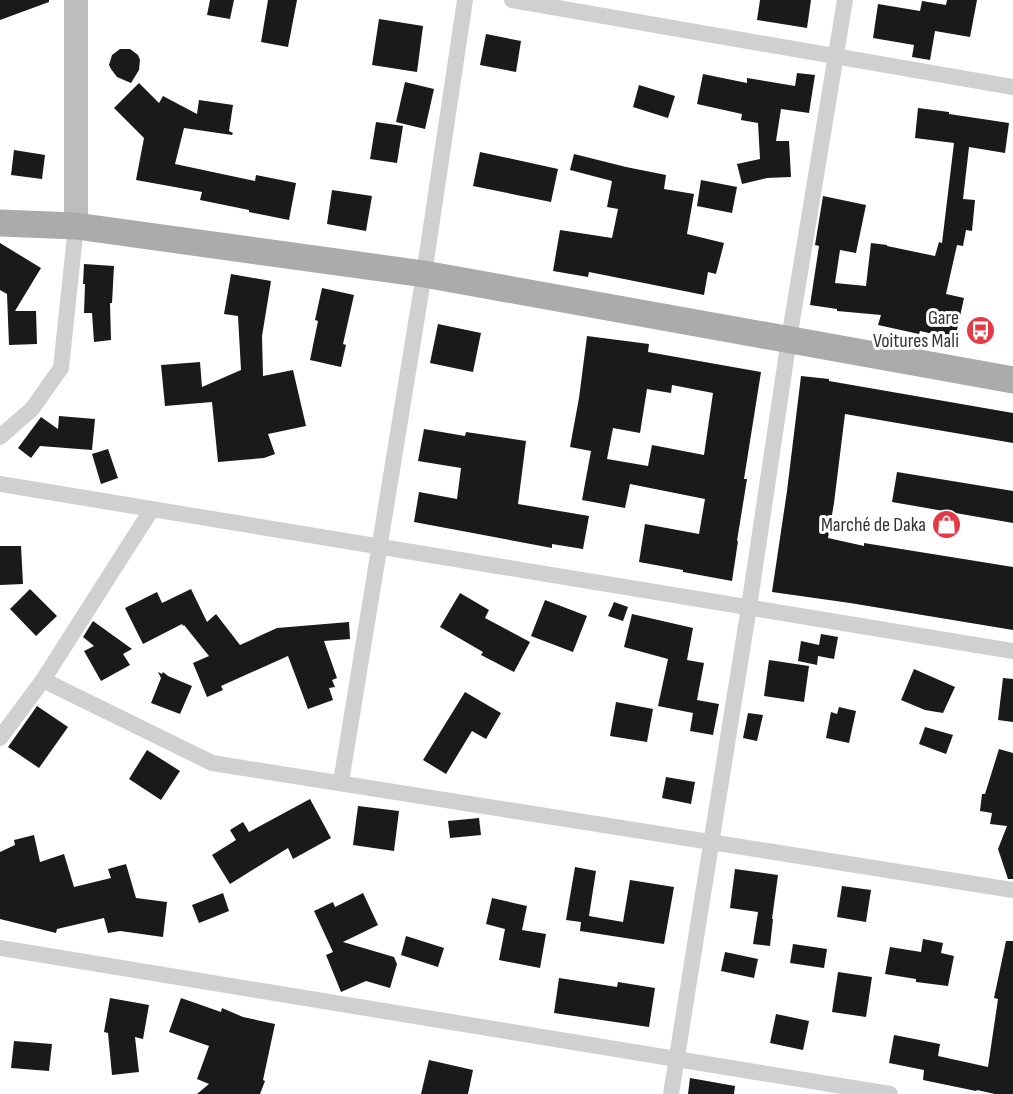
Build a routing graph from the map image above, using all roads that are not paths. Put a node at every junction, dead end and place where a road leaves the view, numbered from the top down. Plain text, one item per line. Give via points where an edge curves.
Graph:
1 (76, 0) edge
2 (465, 0) edge
3 (512, 0) edge
4 (845, 0) edge
5 (836, 56) junction
6 (1013, 87) edge
7 (0, 223) edge
8 (76, 226) junction
9 (424, 274) junction
10 (789, 339) junction
11 (1013, 380) edge
12 (0, 436) edge
13 (0, 484) edge
14 (152, 508) junction
15 (380, 546) junction
16 (749, 608) junction
17 (1013, 651) edge
18 (43, 680) junction
19 (0, 738) edge
20 (341, 782) junction
21 (711, 842) junction
22 (1013, 890) edge
23 (0, 948) edge
24 (676, 1059) junction
25 (671, 1094) edge
26 (890, 1094) edge

1 - 8 street
2 - 9 street
3 - 5 street
4 - 5 street
5 - 6 street
5 - 10 street
7 - 8 main road
8 - 9 main road
8 - 12 street via 60,368 32,409
9 - 10 main road
9 - 15 street
10 - 11 main road
10 - 16 street
13 - 14 street
14 - 15 street
14 - 18 street
15 - 16 street
15 - 20 street
16 - 17 street
16 - 21 street
18 - 19 street
18 - 20 street via 212,763
20 - 21 street
21 - 22 street
21 - 24 street
23 - 24 street
24 - 25 street
24 - 26 street

